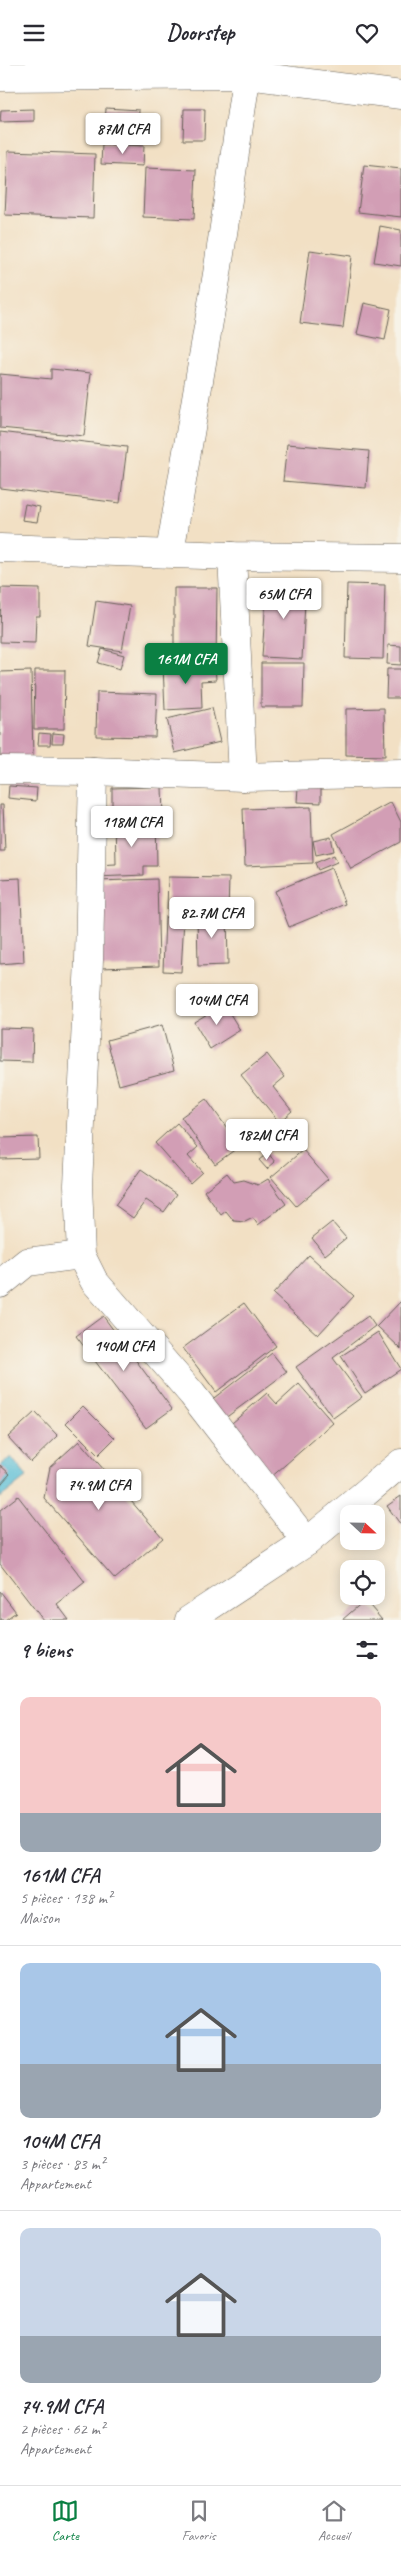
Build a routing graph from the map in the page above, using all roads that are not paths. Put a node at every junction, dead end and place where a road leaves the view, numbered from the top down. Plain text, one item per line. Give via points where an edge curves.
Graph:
1 (248, 70) edge
2 (0, 77) edge
3 (401, 95) edge
4 (0, 548) edge
5 (170, 552) junction
6 (232, 556) junction
7 (401, 558) edge
8 (0, 770) edge
9 (93, 771) junction
10 (401, 773) edge
11 (242, 777) junction
12 (81, 1255) junction
13 (0, 1284) edge
14 (401, 1463) edge
15 (307, 1542) junction
16 (189, 1620) edge

1 - 2 street
1 - 3 street
1 - 5 street
4 - 5 street
5 - 6 street
6 - 7 street
6 - 11 street
8 - 9 street
9 - 11 street
9 - 12 street via 89,959 78,1185
10 - 11 street
12 - 13 street via 27,1262
12 - 15 street via 94,1281 192,1394
14 - 15 street
15 - 16 street

